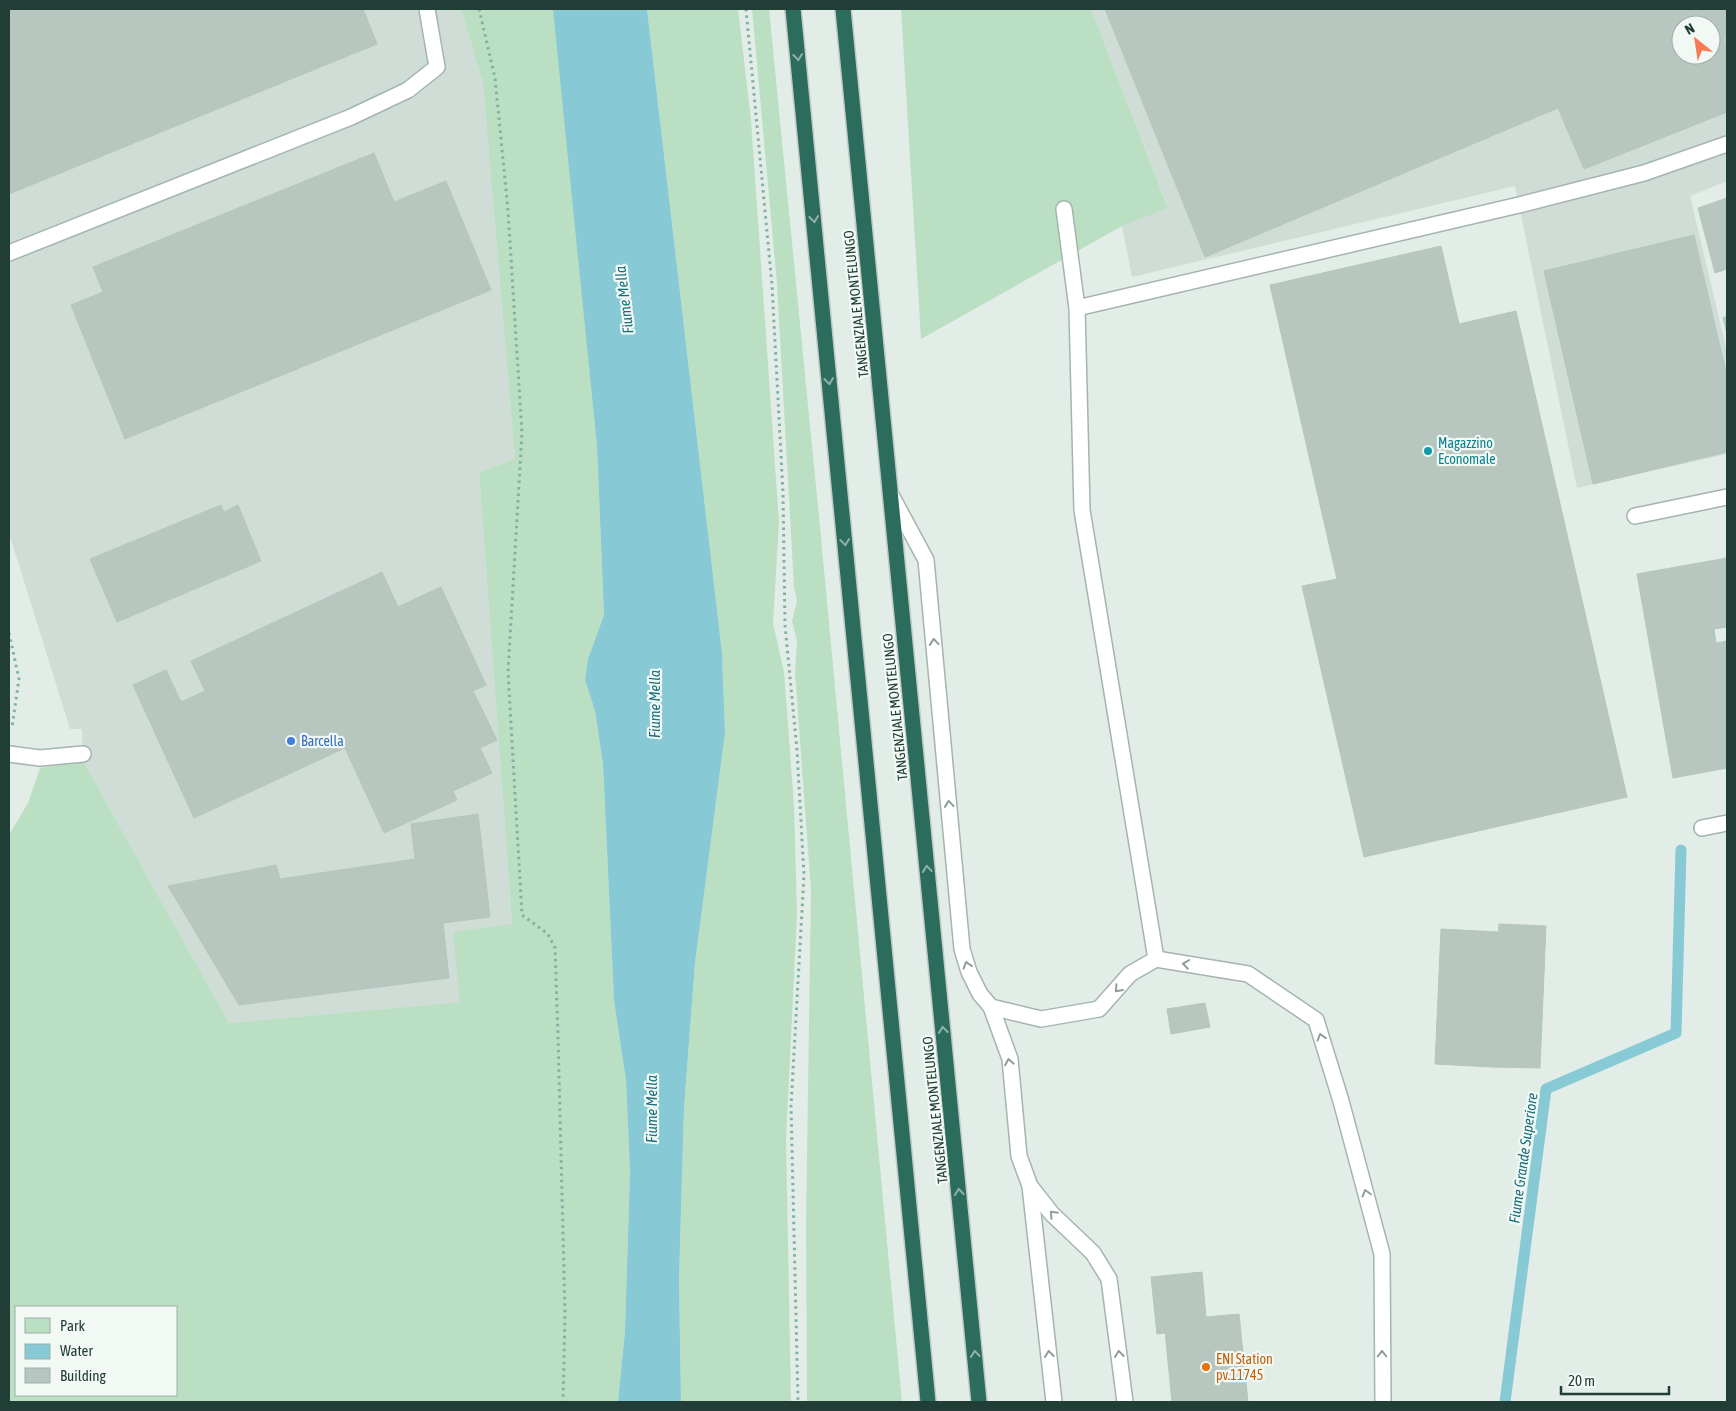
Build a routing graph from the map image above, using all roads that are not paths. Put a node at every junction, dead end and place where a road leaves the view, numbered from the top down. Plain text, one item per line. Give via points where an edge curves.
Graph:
1 (427, 9) edge
2 (793, 9) edge
3 (843, 9) edge
4 (1727, 144) edge
5 (1064, 209) dead end
6 (9, 253) edge
7 (1077, 308) junction
8 (891, 495) junction
9 (1727, 497) edge
10 (1635, 516) dead end
11 (9, 754) edge
12 (83, 754) dead end
13 (1727, 823) edge
14 (1702, 828) dead end
15 (1156, 959) junction
16 (991, 1007) junction
17 (1030, 1186) junction
18 (928, 1402) edge
19 (980, 1402) edge
20 (1054, 1402) edge
21 (1125, 1402) edge
22 (1383, 1402) edge

1 - 6 lane via 437,66 408,90 352,117
2 -> 18 highway
3 - 8 highway, TANGENZIALE MONTELUNGO
4 - 7 lane via 1625,178
5 - 7 lane
7 - 15 lane via 1082,510
16 -> 8 lane via 980,994 962,949 926,560
19 -> 8 highway, TANGENZIALE MONTELUNGO
9 - 10 lane
11 - 12 lane via 40,758
13 - 14 lane
15 -> 16 lane via 1130,974 1099,1009 1041,1019
22 -> 15 lane via 1382,1254 1316,1020 1248,974
17 -> 16 lane via 1018,1156 1010,1059
20 -> 17 lane
21 -> 17 lane via 1109,1279 1093,1253 1052,1214

